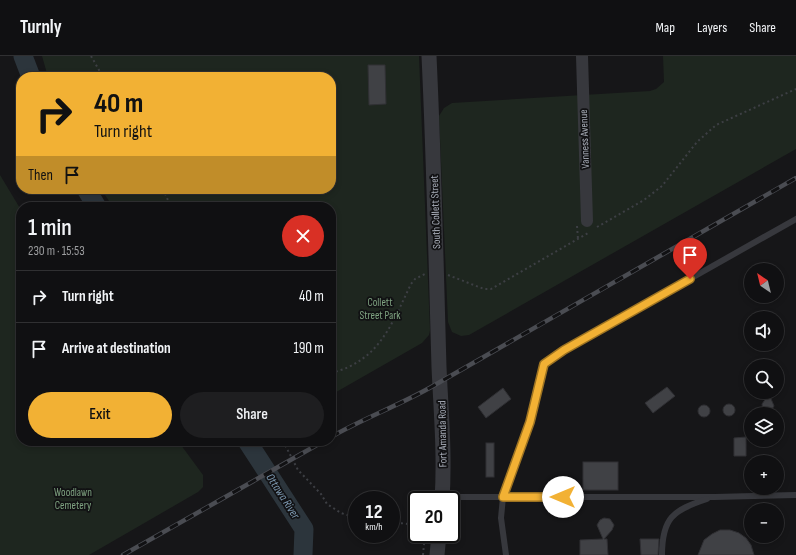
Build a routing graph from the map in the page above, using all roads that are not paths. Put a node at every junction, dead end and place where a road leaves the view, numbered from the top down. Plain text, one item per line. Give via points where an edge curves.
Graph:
1 (429, 56) edge
2 (582, 56) edge
3 (796, 219) edge
4 (587, 221) dead end
5 (439, 368) joint
6 (442, 491) edge
7 (796, 495) edge
8 (503, 497) junction
9 (715, 497) junction
10 (460, 498) edge
11 (438, 543) edge
12 (436, 555) edge
13 (506, 555) edge
14 (662, 555) edge

1 - 5 street, South Collett Street
2 - 4 street, Vanness Avenue
3 - 8 lane via 548,361 542,370 530,422
5 - 6 street, Fort Amanda Road via 443,420
7 - 9 lane
8 - 9 lane
8 - 10 lane
8 - 13 lane via 501,518
9 - 14 lane via 687,507 670,519 664,530
11 - 12 street

